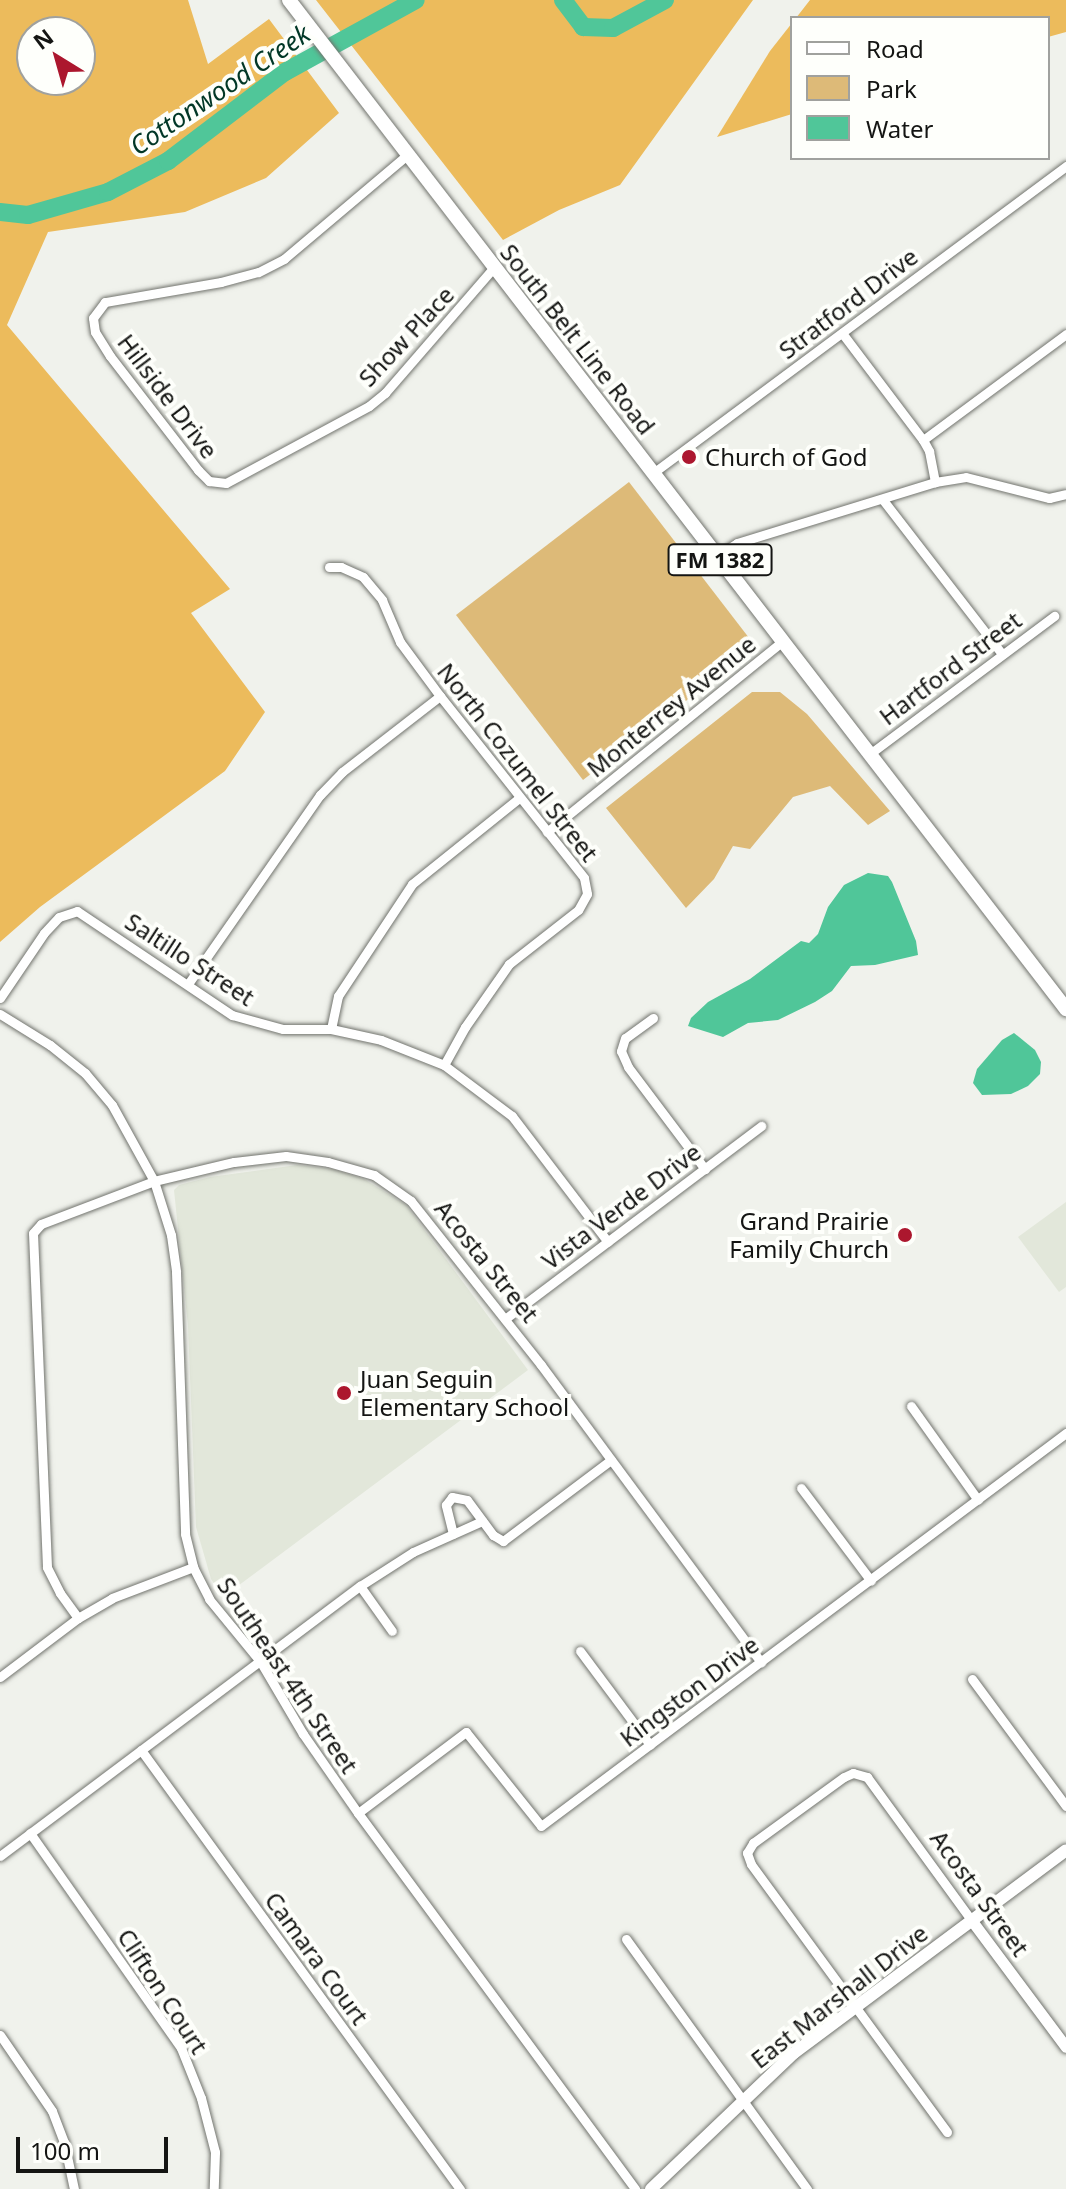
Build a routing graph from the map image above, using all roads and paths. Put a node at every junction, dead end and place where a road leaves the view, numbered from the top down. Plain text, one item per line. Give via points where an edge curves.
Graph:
1 (289, 0) edge
2 (407, 155) junction
3 (1066, 166) edge
4 (494, 267) junction
5 (842, 333) junction
6 (1066, 334) edge
7 (923, 440) junction
8 (653, 473) junction
9 (209, 481) joint
10 (935, 482) junction
11 (1066, 494) edge
12 (883, 500) junction
13 (717, 556) junction
14 (329, 567) dead end
15 (1054, 616) dead end
16 (783, 641) junction
17 (1002, 654) junction
18 (440, 696) junction
19 (871, 753) junction
20 (519, 798) junction
21 (547, 832) junction
22 (188, 984) junction
23 (0, 998) edge
24 (1066, 1009) edge
25 (0, 1014) edge
26 (653, 1018) dead end
27 (331, 1029) junction
28 (444, 1065) junction
29 (761, 1126) dead end
30 (705, 1169) junction
31 (154, 1181) junction
32 (608, 1242) junction
33 (505, 1319) junction
34 (911, 1406) dead end
35 (1066, 1433) edge
36 (611, 1460) junction
37 (801, 1488) dead end
38 (978, 1500) junction
39 (482, 1521) junction
40 (453, 1534) junction
41 (193, 1567) junction
42 (871, 1581) junction
43 (360, 1586) junction
44 (78, 1618) junction
45 (392, 1631) dead end
46 (580, 1651) dead end
47 (260, 1661) junction
48 (761, 1662) junction
49 (0, 1677) edge
50 (972, 1679) dead end
51 (650, 1745) junction
52 (141, 1750) junction
53 (1066, 1806) edge
54 (358, 1813) junction
55 (30, 1833) junction
56 (1066, 1850) edge
57 (0, 1856) edge
58 (972, 1921) junction
59 (626, 1939) dead end
60 (856, 2008) junction
61 (0, 2035) edge
62 (1066, 2047) edge
63 (743, 2103) junction
64 (947, 2132) dead end
65 (74, 2189) edge
66 (214, 2189) edge
67 (460, 2189) edge
68 (635, 2189) edge
69 (651, 2189) edge
70 (807, 2189) edge

1 - 2 main road, South Belt Line Road / FM 1382
2 - 4 main road, South Belt Line Road / FM 1382
2 - 9 street, Hillside Drive via 284,259 221,282 105,302 93,318 110,356
3 - 5 street, Stratford Drive
4 - 8 main road, South Belt Line Road / FM 1382
4 - 9 street, Show Place via 385,393 226,483
5 - 7 street
5 - 8 street, Stratford Drive
6 - 7 street
7 - 10 street
8 - 13 main road, South Belt Line Road / FM 1382
10 - 11 street via 966,477 1049,498
10 - 12 street
12 - 13 street via 737,543
12 - 17 street
13 - 16 main road, South Belt Line Road / FM 1382
14 - 18 street, North Cozumel Street via 363,577 382,600 400,642
15 - 17 street, Hartford Street
16 - 19 main road, South Belt Line Road / FM 1382
16 - 21 street, Monterrey Avenue
17 - 19 street, Hartford Street
18 - 20 street, North Cozumel Street
18 - 22 street via 320,795
19 - 24 main road, South Belt Line Road / FM 1382
20 - 21 street, North Cozumel Street
20 - 27 street via 412,884 338,996
21 - 28 street, North Cozumel Street via 584,878 587,894 578,910 509,964
22 - 23 street, Saltillo Street via 77,911 59,917 44,933
22 - 27 street, Saltillo Street via 254,1024
25 - 31 street, Southeast 4th Street via 85,1073 112,1105
26 - 30 street via 625,1038 621,1051
27 - 28 street, Saltillo Street via 381,1040
28 - 32 street, Saltillo Street via 512,1116
29 - 30 street, Vista Verde Drive
30 - 32 street, Vista Verde Drive
31 - 33 street, Acosta Street via 286,1156 374,1175 411,1201
31 - 41 street, Southeast 4th Street via 176,1272 185,1534
31 - 44 street, Acosta Street via 41,1224 33,1233 47,1567
32 - 33 street, Vista Verde Drive
33 - 36 street, Acosta Street
34 - 38 street
35 - 38 street, Kingston Drive
36 - 39 street via 503,1541
36 - 48 street, Acosta Street
37 - 42 street
38 - 42 street, Kingston Drive
39 - 40 street
39 - 40 street via 467,1500 452,1497 446,1505
40 - 43 street
41 - 44 street via 112,1598
41 - 47 street, Southeast 4th Street via 209,1599
42 - 48 street, Kingston Drive
43 - 45 street
43 - 47 street
44 - 49 street
46 - 51 street
47 - 52 street
47 - 54 street, Southeast 4th Street
48 - 51 street, Kingston Drive
50 - 53 street
51 - 54 street, Kingston Drive via 541,1826 466,1732
52 - 55 street
52 - 67 street, Camara Court
54 - 68 street, Southeast 4th Street
55 - 57 street
55 - 66 street, Clifton Court via 181,2048 215,2152
56 - 58 main road, East Marshall Drive
58 - 60 main road, East Marshall Drive
58 - 60 street, Acosta Street via 867,1777 853,1773 753,1843 747,1853 751,1864
58 - 62 street, Acosta Street
59 - 63 street
60 - 63 main road, East Marshall Drive via 794,2053
60 - 64 street
61 - 65 street via 52,2111
63 - 69 main road, East Marshall Drive
63 - 70 street

